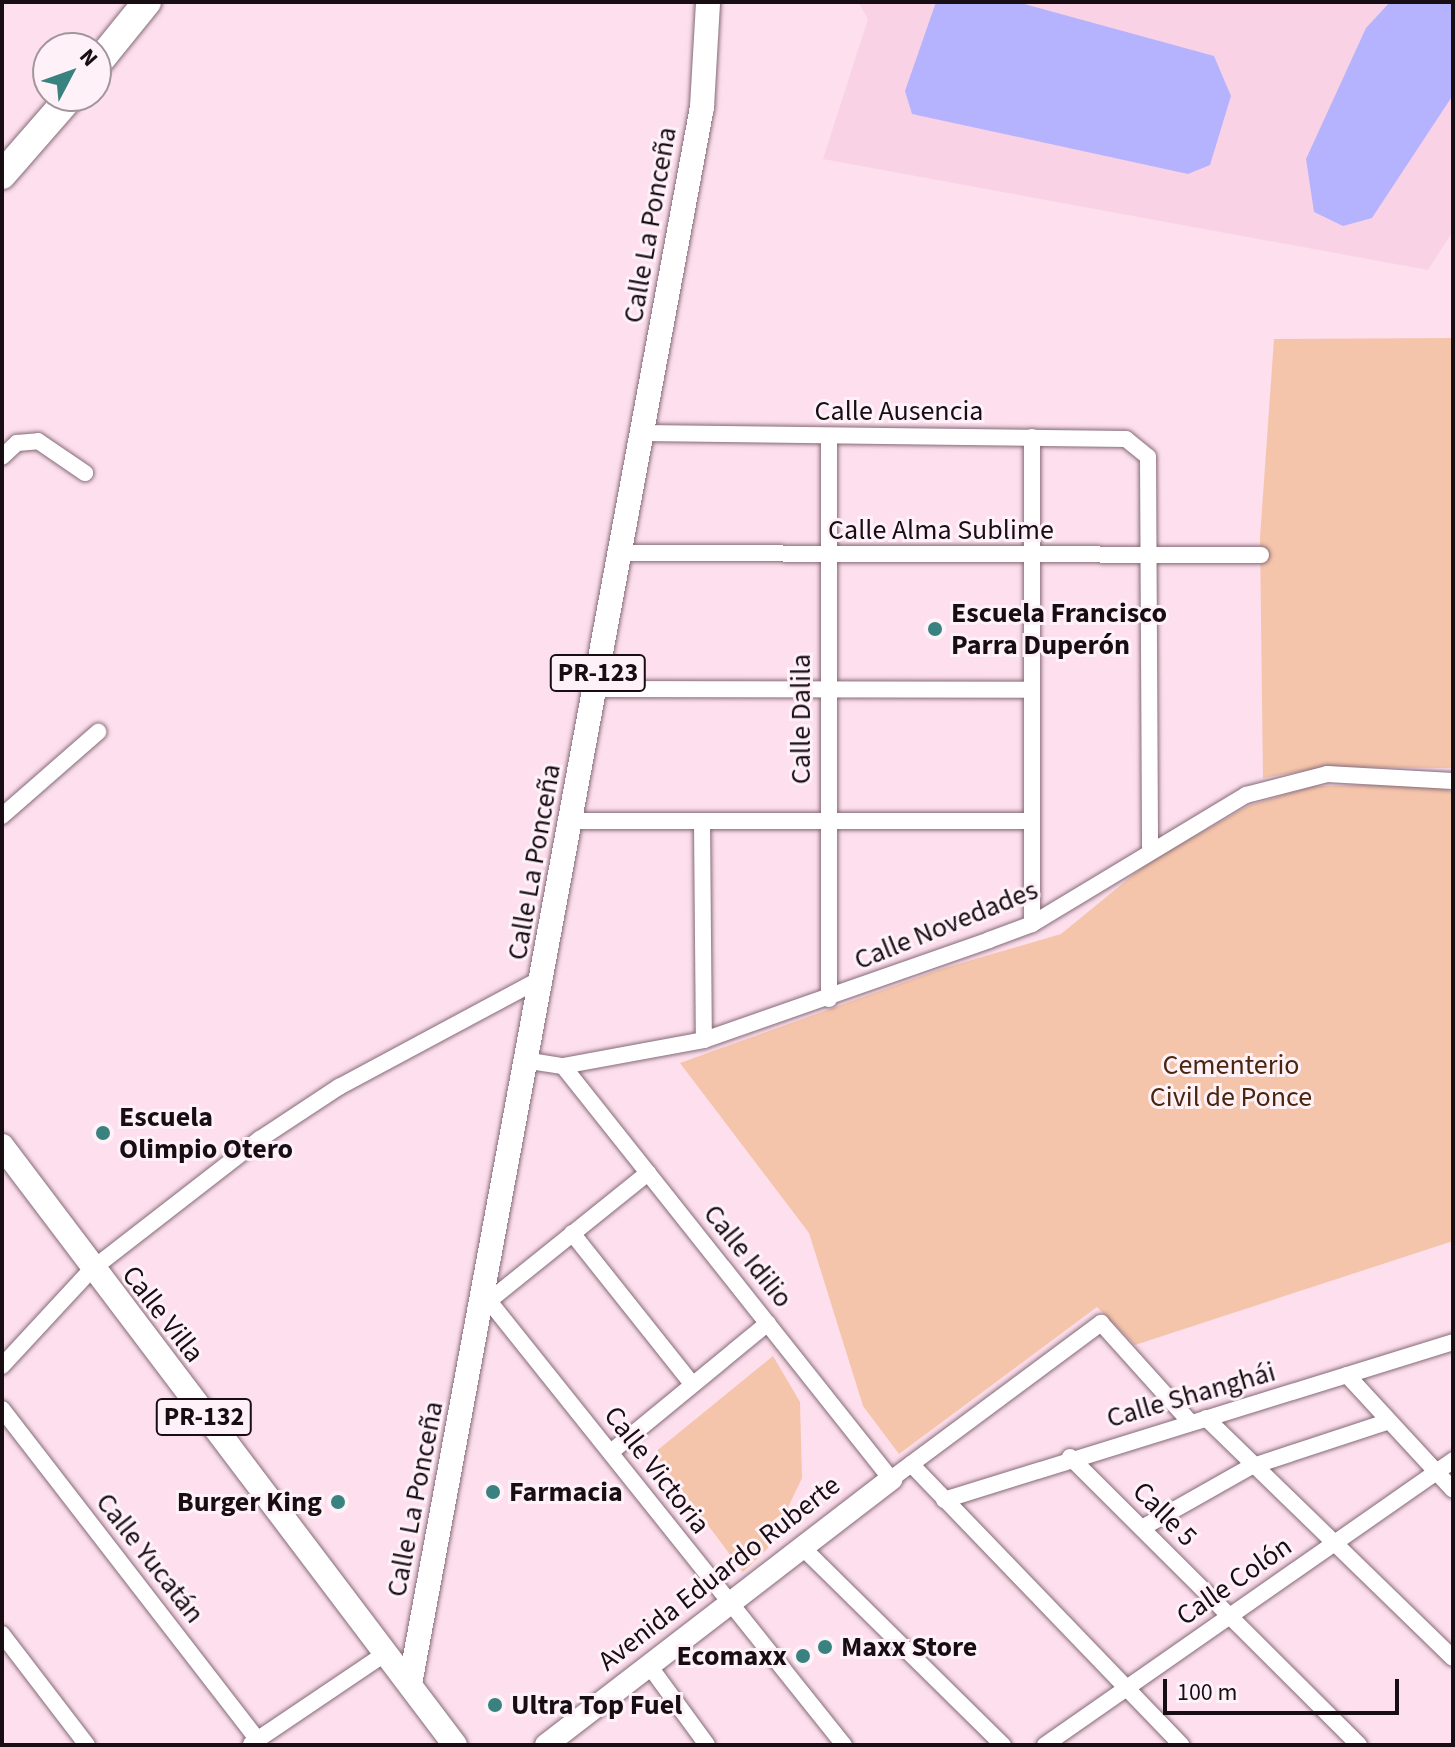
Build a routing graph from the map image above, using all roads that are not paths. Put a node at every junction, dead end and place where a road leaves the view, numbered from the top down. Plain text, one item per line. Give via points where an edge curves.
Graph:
1 (147, 2) edge
2 (708, 2) edge
3 (112, 45) edge
4 (57, 112) edge
5 (2, 175) edge
6 (643, 433) junction
7 (1032, 437) junction
8 (829, 439) junction
9 (2, 457) edge
10 (85, 473) dead end
11 (622, 553) junction
12 (1148, 554) junction
13 (1261, 555) dead end
14 (1031, 556) junction
15 (828, 557) junction
16 (828, 688) junction
17 (595, 689) junction
18 (1029, 690) junction
19 (98, 732) dead end
20 (1453, 781) edge
21 (2, 816) edge
22 (571, 821) junction
23 (1029, 821) junction
24 (827, 822) junction
25 (702, 823) junction
26 (1150, 847) junction
27 (1032, 924) junction
28 (544, 977) junction
29 (829, 999) junction
30 (704, 1040) junction
31 (530, 1061) junction
32 (563, 1066) junction
33 (2, 1146) edge
34 (648, 1173) junction
35 (572, 1233) junction
36 (91, 1270) junction
37 (488, 1298) junction
38 (768, 1323) junction
39 (1453, 1342) edge
40 (2, 1366) edge
41 (1347, 1375) junction
42 (692, 1384) junction
43 (2, 1409) edge
44 (1198, 1420) junction
45 (1384, 1423) junction
46 (611, 1452) junction
47 (1070, 1457) junction
48 (1453, 1460) edge
49 (911, 1464) junction
50 (1250, 1467) junction
51 (1434, 1473) junction
52 (891, 1479) junction
53 (1453, 1490) edge
54 (944, 1500) junction
55 (1142, 1528) junction
56 (1333, 1542) junction
57 (801, 1546) junction
58 (729, 1604) junction
59 (1232, 1616) junction
60 (2, 1634) edge
61 (386, 1653) junction
62 (1453, 1658) edge
63 (648, 1664) junction
64 (410, 1684) junction
65 (1123, 1688) junction
66 (254, 1742) edge
67 (87, 1745) edge
68 (455, 1745) edge
69 (546, 1745) edge
70 (707, 1745) edge
71 (844, 1745) edge
72 (1003, 1745) edge
73 (1045, 1745) edge
74 (1181, 1745) edge
75 (1359, 1745) edge

1 - 3 highway
2 - 6 main road, Calle La Ponceña / PR-123 via 708,49
4 - 5 highway
6 - 8 street, Calle Ausencia
6 - 11 main road, Calle La Ponceña / PR-123
7 - 8 street, Calle Ausencia
7 - 12 street, Calle Ausencia via 1126,439 1148,457
7 - 14 street
8 - 15 street, Calle Dalila
9 - 10 street via 17,443 38,441
11 - 15 street, Calle Alma Sublime
11 - 17 main road, Calle La Ponceña / PR-123
12 - 13 street, Calle Alma Sublime
12 - 14 street, Calle Alma Sublime
12 - 26 street
14 - 15 street, Calle Alma Sublime
14 - 18 street
15 - 16 street, Calle Dalila
16 - 17 street
16 - 18 street
16 - 24 street, Calle Dalila
17 - 22 main road, Calle La Ponceña / PR-123
18 - 23 street
19 - 21 street
20 - 26 street, Calle Novedades via 1327,774 1246,795
22 - 25 street
22 - 28 main road, Calle La Ponceña / PR-123
23 - 24 street
23 - 27 street
24 - 25 street
24 - 29 street, Calle Dalila
25 - 30 street
26 - 27 street, Calle Novedades
27 - 29 street, Calle Novedades
28 - 31 main road, Calle La Ponceña / PR-123
28 - 36 street via 339,1087
29 - 30 street, Calle Novedades
30 - 32 street, Calle Novedades
31 - 32 street, Calle Novedades
31 - 37 main road, Calle La Ponceña / PR-123
32 - 34 street, Calle Idilio
33 - 36 main road, Calle Villa / PR-132
34 - 35 street
34 - 38 street, Calle Idilio
35 - 37 street
35 - 42 street
36 - 40 street
36 - 61 main road, Calle Villa / PR-132
37 - 46 street, Calle Victoria
37 - 64 main road, Calle La Ponceña / PR-123
38 - 42 street
38 - 52 street, Calle Idilio
39 - 41 street, Calle Shanghái
41 - 44 street, Calle Shanghái
41 - 45 street
42 - 46 street
43 - 66 street, Calle Yucatán
44 - 47 street, Calle Shanghái
44 - 49 street via 1101,1323
44 - 50 street
45 - 50 street
45 - 51 street
46 - 58 street, Calle Victoria
47 - 54 street, Calle Shanghái
47 - 55 street, Calle 5
48 - 51 street, Calle Colón
49 - 52 street
49 - 54 street
50 - 55 street
50 - 56 street
51 - 53 street
51 - 56 street, Calle Colón
52 - 57 street, Avenida Eduardo Ruberte
54 - 65 street
55 - 59 street, Calle 5
56 - 59 street, Calle Colón
56 - 62 street
57 - 58 street, Avenida Eduardo Ruberte
57 - 72 street
58 - 63 street, Avenida Eduardo Ruberte
58 - 71 street, Calle Victoria
59 - 65 street, Calle Colón
59 - 75 street, Calle 5
60 - 67 street
61 - 64 main road, Calle Villa / PR-132
61 - 66 street
63 - 69 street, Avenida Eduardo Ruberte
63 - 70 street
64 - 68 main road, Calle Villa
65 - 73 street, Calle Colón
65 - 74 street

